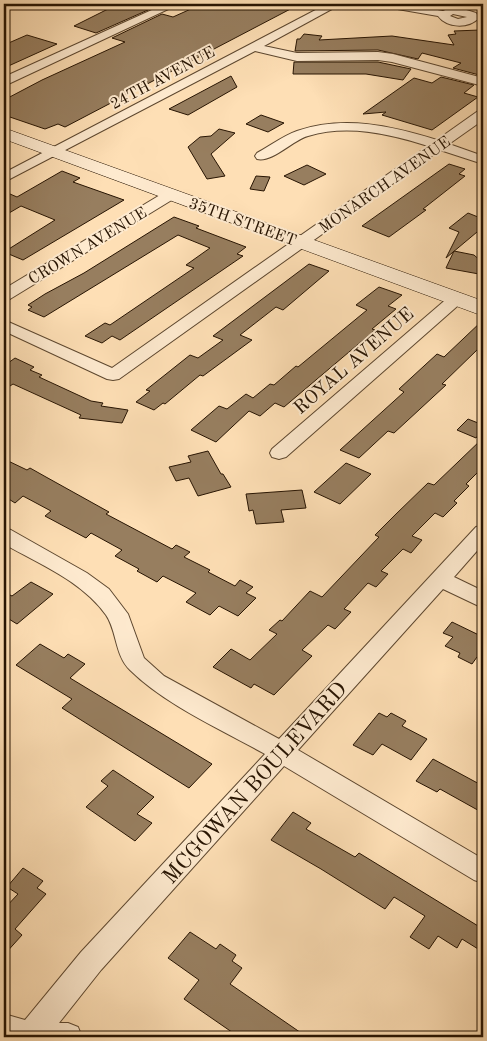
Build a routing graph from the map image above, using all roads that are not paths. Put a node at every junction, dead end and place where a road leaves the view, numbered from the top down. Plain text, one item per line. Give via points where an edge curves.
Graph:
1 (173, 4) edge
2 (335, 4) edge
3 (386, 4) edge
4 (444, 14) dead end
5 (254, 47) junction
6 (7, 82) edge
7 (483, 82) edge
8 (483, 114) edge
9 (4, 133) edge
10 (438, 146) junction
11 (54, 151) junction
12 (262, 156) dead end
13 (483, 160) edge
14 (4, 178) edge
15 (170, 195) junction
16 (301, 242) junction
17 (4, 296) edge
18 (456, 299) junction
19 (483, 309) edge
20 (4, 325) edge
21 (278, 453) dead end
22 (483, 532) edge
23 (5, 538) edge
24 (440, 579) junction
25 (483, 600) edge
26 (280, 752) junction
27 (483, 872) edge
28 (4, 1028) edge
29 (30, 1036) edge
30 (68, 1037) edge

1 - 6 street
2 - 5 street, 24TH AVENUE
3 - 4 street
5 - 7 street via 297,57 393,58
5 - 11 street, 24TH AVENUE
8 - 10 street, MONARCH AVENUE
9 - 11 street, 35TH STREET
10 - 12 street via 388,130 338,127 300,134
10 - 13 street
10 - 16 street, MONARCH AVENUE
11 - 14 street, 24TH AVENUE
11 - 15 street, 35TH STREET
15 - 16 street, 35TH STREET
15 - 17 street, CROWN AVENUE
16 - 18 street, 35TH STREET
16 - 20 street, MONARCH AVENUE via 113,376
18 - 19 street, 35TH STREET
18 - 21 street, ROYAL AVENUE
22 - 24 street, MCGOWAN BOULEVARD
23 - 26 street via 80,578 101,594 117,614 135,662 156,682
24 - 25 street
24 - 26 street, MCGOWAN BOULEVARD
26 - 27 street
26 - 29 street, MCGOWAN BOULEVARD via 91,961
28 - 29 street
29 - 30 street

